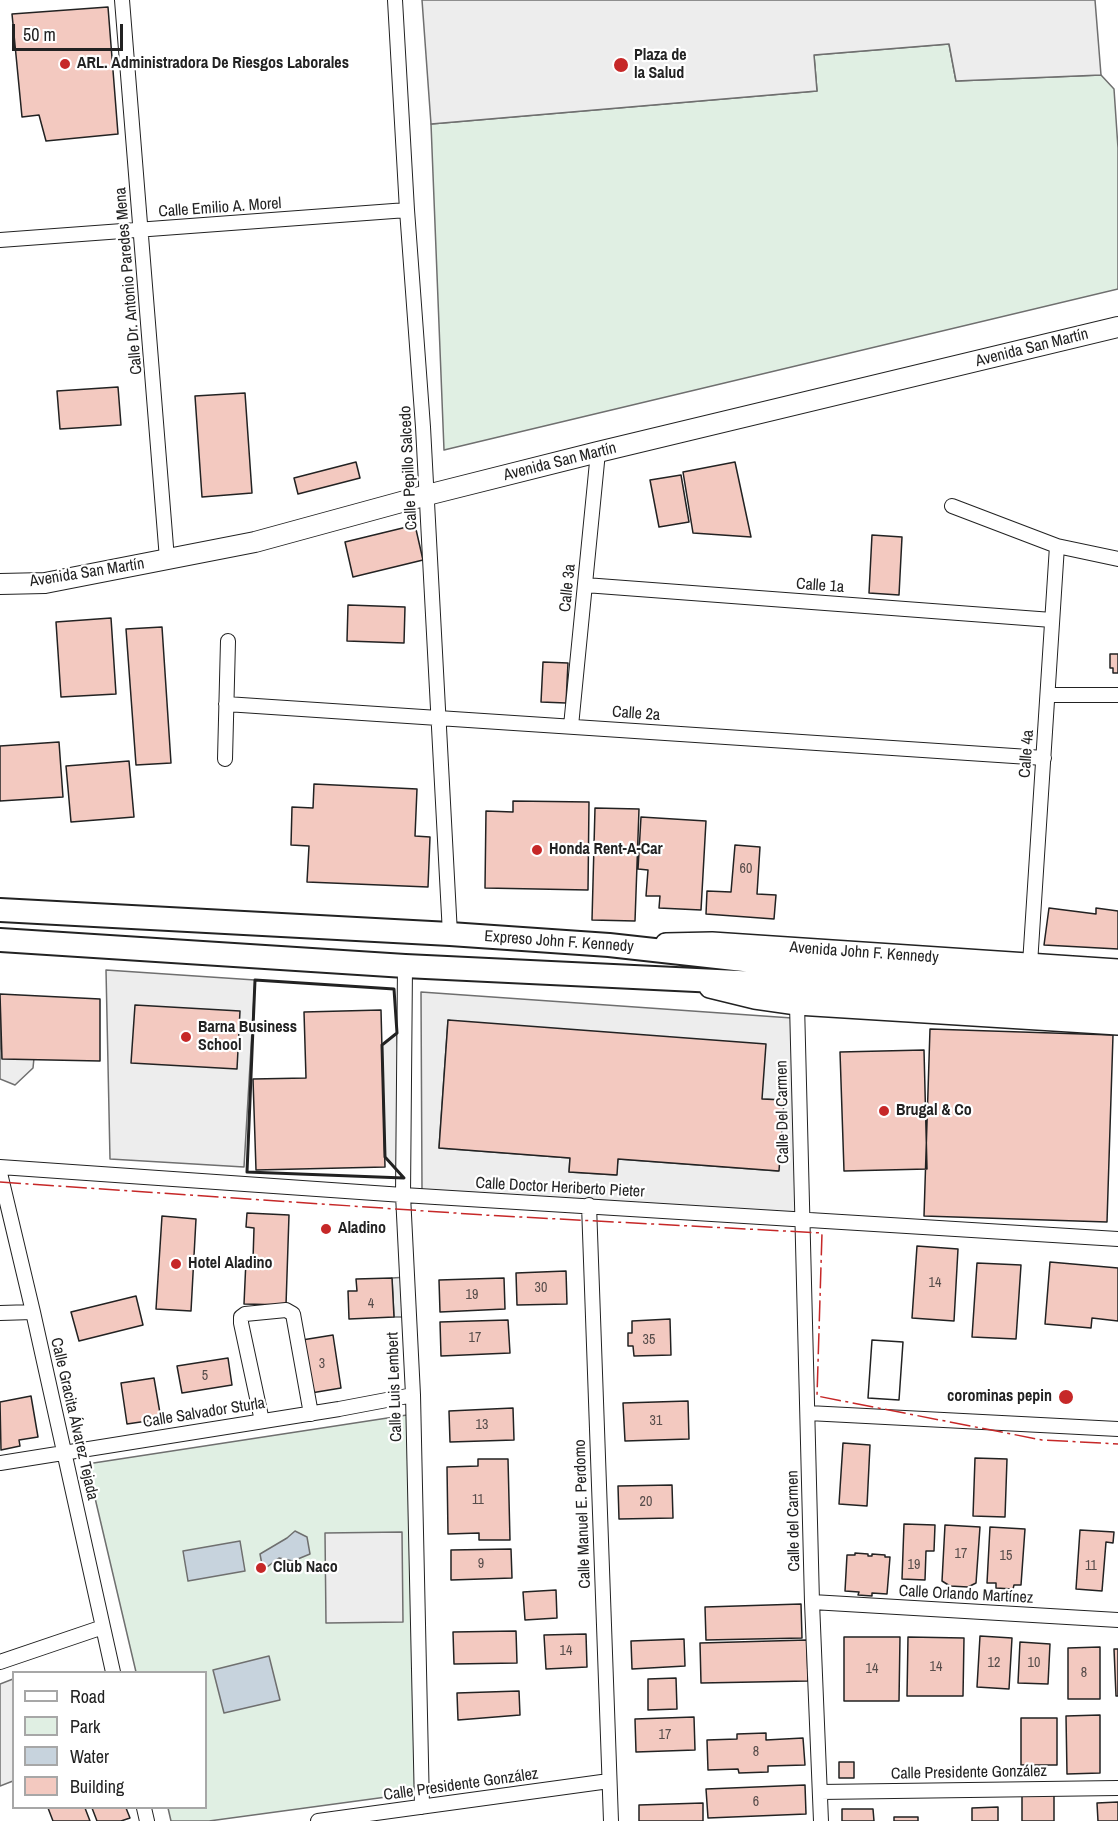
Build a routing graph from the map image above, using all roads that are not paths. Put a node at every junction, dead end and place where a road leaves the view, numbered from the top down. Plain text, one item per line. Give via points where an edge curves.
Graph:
1 (122, 0) edge
2 (395, 0) edge
3 (406, 210) junction
4 (142, 230) junction
5 (0, 240) edge
6 (1118, 327) edge
7 (598, 452) junction
8 (427, 495) junction
9 (952, 506) dead end
10 (1057, 546) junction
11 (167, 559) junction
12 (1118, 559) edge
13 (0, 584) edge
14 (585, 585) junction
15 (1052, 620) junction
16 (228, 641) dead end
17 (1048, 695) junction
18 (1118, 695) edge
19 (226, 704) junction
20 (438, 718) junction
21 (571, 726) junction
22 (1044, 758) junction
23 (225, 759) dead end
24 (0, 910) edge
25 (450, 934) junction
26 (6, 942) edge
27 (609, 945) junction
28 (1030, 964) junction
29 (405, 966) junction
30 (1118, 970) edge
31 (798, 985) junction
32 (1118, 985) edge
33 (1118, 1004) edge
34 (1118, 1024) edge
35 (0, 1167) edge
36 (0, 1173) edge
37 (403, 1195) junction
38 (589, 1205) junction
39 (802, 1220) junction
40 (1118, 1239) edge
41 (33, 1312) junction
42 (0, 1313) edge
43 (413, 1395) junction
44 (808, 1413) junction
45 (311, 1414) junction
46 (262, 1421) junction
47 (1118, 1429) edge
48 (64, 1451) junction
49 (0, 1463) edge
50 (812, 1602) junction
51 (1118, 1620) edge
52 (103, 1627) junction
53 (0, 1662) edge
54 (113, 1671) edge
55 (609, 1781) junction
56 (1118, 1788) edge
57 (820, 1792) junction
58 (422, 1807) junction
59 (318, 1821) edge
60 (610, 1821) edge
61 (821, 1821) edge

1 - 4 street, Calle Dr. Antonio Paredes Mena
2 - 3 street, Calle Pepillo Salcedo
3 - 4 street, Calle Emilio A. Morel
3 - 8 street, Calle Pepillo Salcedo
4 - 5 street, Calle Emilio A. Morel
4 - 11 street, Calle Dr. Antonio Paredes Mena
6 - 7 main road, Avenida San Martín
7 - 8 main road, Avenida San Martín
7 - 14 street, Calle 3a
8 - 11 main road, Avenida San Martín via 255,542
8 - 20 street, Calle Pepillo Salcedo
9 - 10 street
10 - 12 street
10 - 15 street, Calle 4a
11 - 13 main road, Avenida San Martín via 45,583
14 - 15 street, Calle 1a
14 - 21 street, Calle 3a
15 - 17 street, Calle 4a
16 - 19 street
17 - 18 street
17 - 22 street, Calle 4a
19 - 20 street, Calle 2a
19 - 23 street
20 - 21 street, Calle 2a
20 - 25 street, Calle Pepillo Salcedo
21 - 22 street, Calle 2a
22 - 28 street, Calle 4a
24 - 25 highway, Expreso John F. Kennedy
25 - 27 highway, Expreso John F. Kennedy
26 - 29 highway, Expreso John F. Kennedy
27 - 28 main road, Avenida John F. Kennedy via 712,943
27 - 31 highway, Expreso John F. Kennedy
28 - 30 main road, Avenida John F. Kennedy
29 - 31 highway, Expreso John F. Kennedy
29 - 37 street, Calle Luis Lembert
31 - 32 highway, Expreso John F. Kennedy
31 - 33 highway, Expreso John F. Kennedy
31 - 34 main road
31 - 39 street, Calle Del Carmen
35 - 37 street, Calle Doctor Heriberto Pieter
36 - 41 street, Calle Gracita Álvarez Tejada
37 - 38 street, Calle Doctor Heriberto Pieter
37 - 43 street, Calle Luis Lembert
38 - 39 street, Calle Doctor Heriberto Pieter
38 - 55 street, Calle Manuel E. Perdomo
39 - 40 street, Calle Doctor Heriberto Pieter
39 - 44 street, Calle del Carmen
41 - 42 street
41 - 48 street, Calle Gracita Álvarez Tejada
43 - 45 street, Calle Salvador Sturla
43 - 58 street, Calle Luis Lembert
44 - 47 street
44 - 50 street, Calle del Carmen
45 - 46 street, Calle Salvador Sturla
45 - 46 street via 293,1314 286,1310 244,1314 241,1323
46 - 48 street, Calle Salvador Sturla
48 - 49 street, Calle Salvador Sturla
48 - 52 street, Calle Gracita Álvarez Tejada
50 - 51 street, Calle Orlando Martínez
50 - 57 street, Calle del Carmen
52 - 53 street
52 - 54 street, Calle Gracita Álvarez Tejada
55 - 58 street, Calle Presidente González
55 - 60 street, Calle Manuel E. Perdomo
56 - 57 street, Calle Presidente González
57 - 61 street, Calle del Carmen
58 - 59 street, Calle Presidente González

